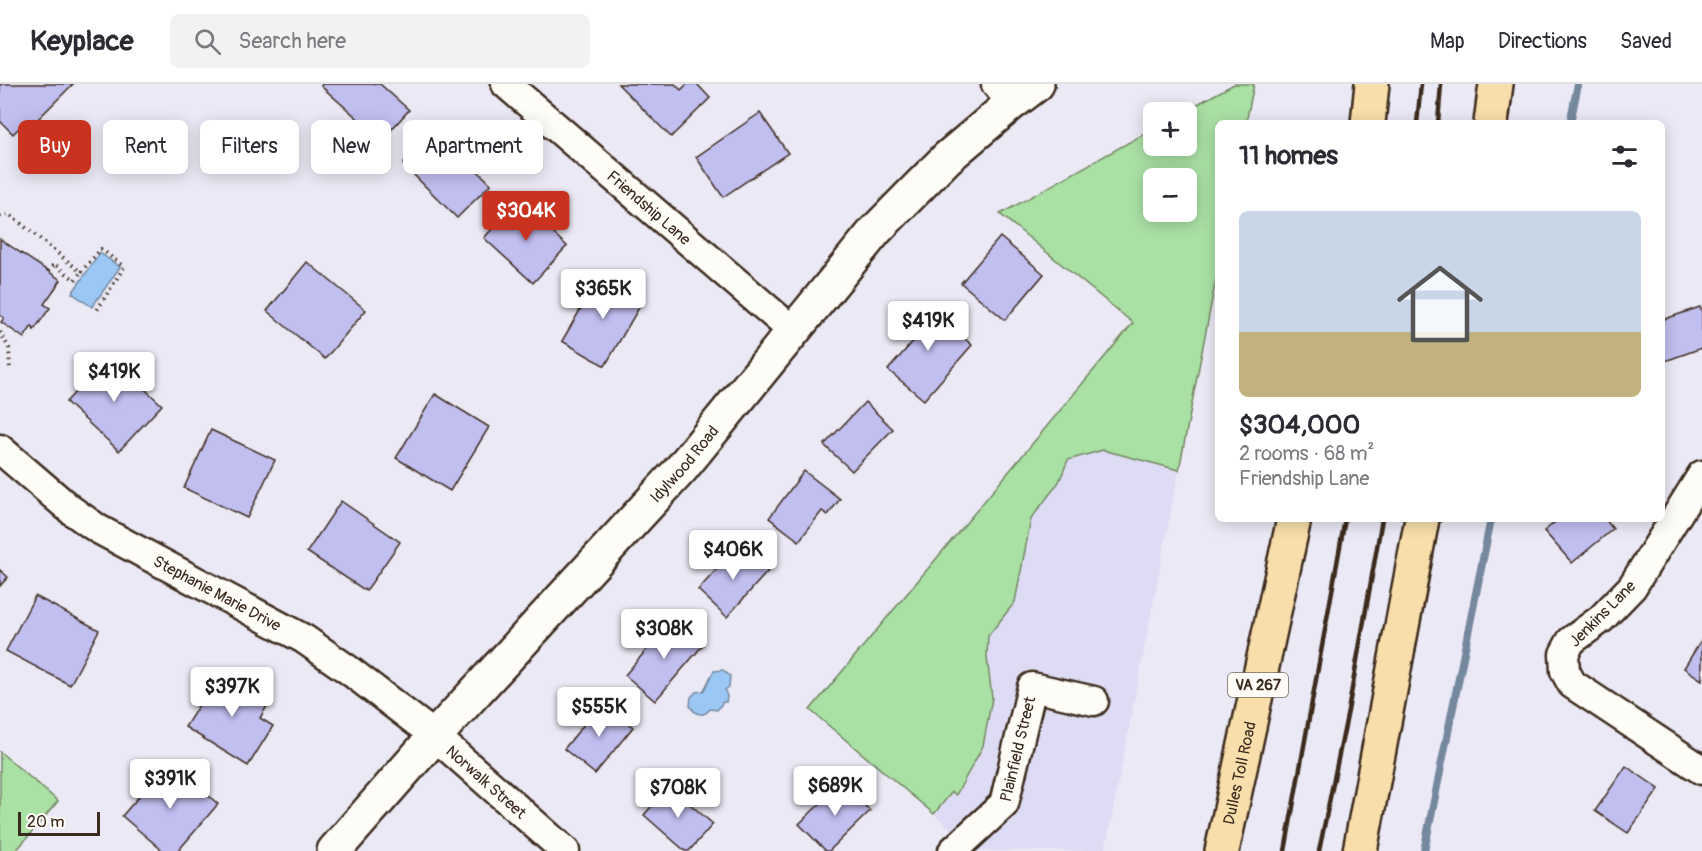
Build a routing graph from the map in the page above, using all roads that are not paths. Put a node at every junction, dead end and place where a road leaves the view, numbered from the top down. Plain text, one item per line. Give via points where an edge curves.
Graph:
1 (506, 84) edge
2 (1037, 84) edge
3 (1372, 84) edge
4 (1496, 84) edge
5 (1004, 94) edge
6 (1368, 120) edge
7 (1491, 120) edge
8 (793, 331) junction
9 (0, 449) edge
10 (1702, 475) edge
11 (1293, 522) edge
12 (1421, 522) edge
13 (1094, 700) dead end
14 (435, 736) junction
15 (1702, 770) edge
16 (334, 851) edge
17 (566, 851) edge
18 (953, 851) edge
19 (1222, 851) edge
20 (1360, 851) edge

1 - 8 street, Friendship Lane
2 - 5 main road, Idylwood Road
3 - 6 highway
4 - 7 highway
5 - 8 main road, Idylwood Road via 875,231
8 - 14 main road, Idylwood Road via 681,469
9 - 14 street, Stephanie Marie Drive via 98,529 304,639
10 - 15 street, Jenkins Lane via 1632,587 1601,620 1571,641 1564,654 1565,671 1572,684
11 - 19 highway, Dulles Toll Road / VA 267
12 - 20 highway
13 - 18 street, Plainfield Street via 1032,687 1004,804
14 - 16 main road, Idylwood Road
14 - 17 street, Norwalk Street

